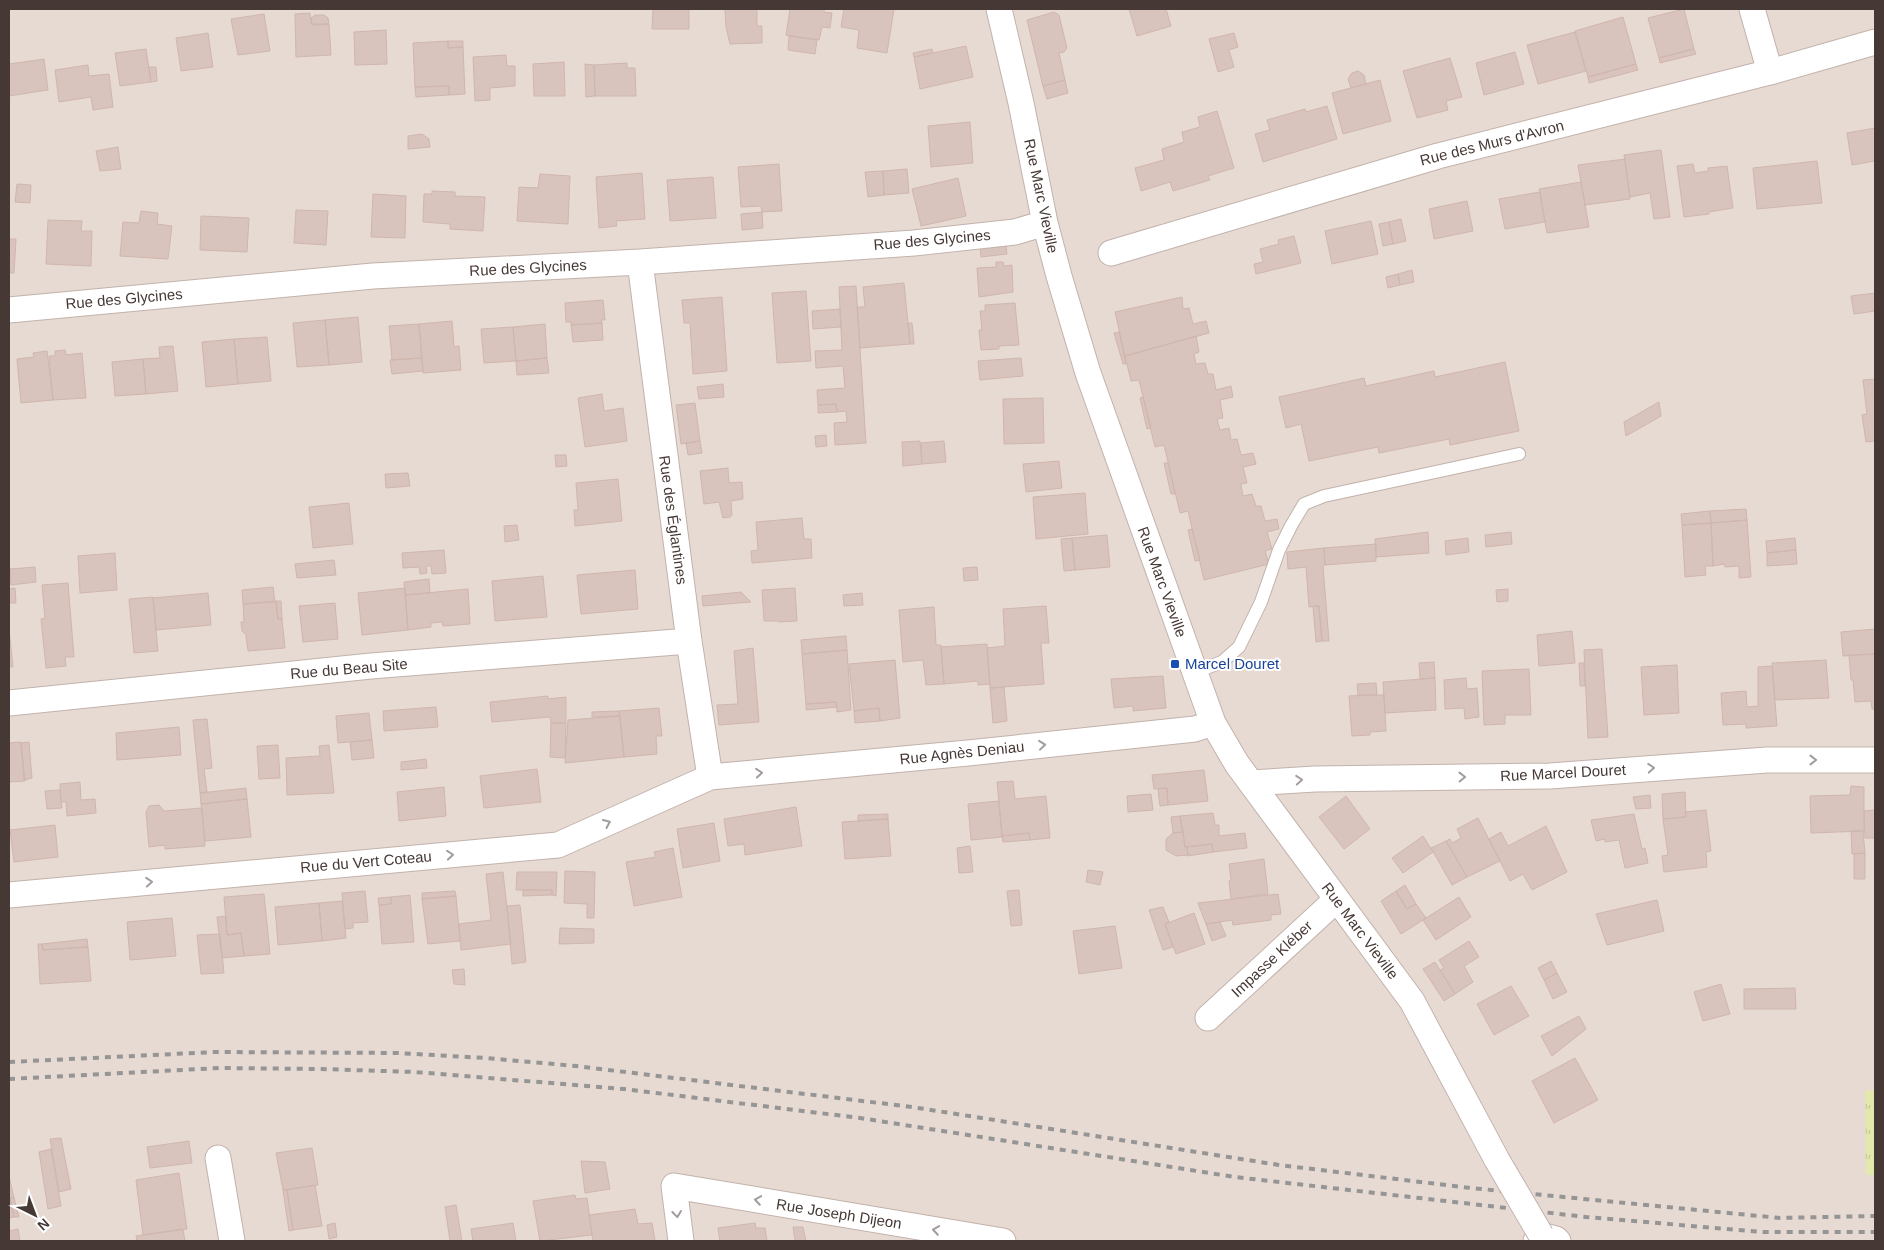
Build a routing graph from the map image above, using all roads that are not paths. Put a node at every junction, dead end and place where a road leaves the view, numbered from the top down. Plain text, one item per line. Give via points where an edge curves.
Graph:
1 (999, 9) edge
2 (1752, 9) edge
3 (1875, 42) edge
4 (1770, 72) junction
5 (1045, 223) junction
6 (1111, 253) dead end
7 (640, 262) junction
8 (9, 310) edge
9 (1519, 454) dead end
10 (689, 641) junction
11 (1195, 672) junction
12 (9, 703) edge
13 (1213, 723) junction
14 (1875, 760) edge
15 (710, 777) junction
16 (1251, 783) junction
17 (9, 895) edge
18 (1336, 900) junction
19 (1208, 1018) dead end
20 (218, 1158) dead end
21 (979, 1239) edge
22 (1545, 1239) edge
23 (232, 1241) edge
24 (681, 1241) edge

1 - 5 street, Rue Marc Vieville
2 - 4 street
3 - 4 street, Rue des Murs d'Avron
4 - 6 street, Rue des Murs d'Avron via 1438,156
5 - 7 street, Rue des Glycines via 1014,232 914,243
5 - 11 street, Rue Marc Vieville via 1088,373
7 - 8 street, Rue des Glycines via 374,276
7 - 10 street, Rue des Églantines
9 - 11 lane via 1324,496 1304,504 1279,550 1261,602 1239,648 1222,662
10 - 12 street, Rue du Beau Site via 371,666
10 - 15 street, Rue des Églantines
11 - 13 street, Rue Marc Vieville
15 -> 13 street, Rue Agnès Deniau via 1185,730
13 - 16 street, Rue Marc Vieville
16 -> 14 street, Rue Marcel Douret via 1315,778 1550,776 1766,760
17 -> 15 street, Rue du Vert Coteau via 558,845
16 - 18 street, Rue Marc Vieville
18 - 19 street, Impasse Kléber
18 - 22 street, Rue Marc Vieville, bridge via 1412,1001 1497,1160
20 - 23 street
21 -> 24 street, Rue Joseph Dijeon via 674,1186

